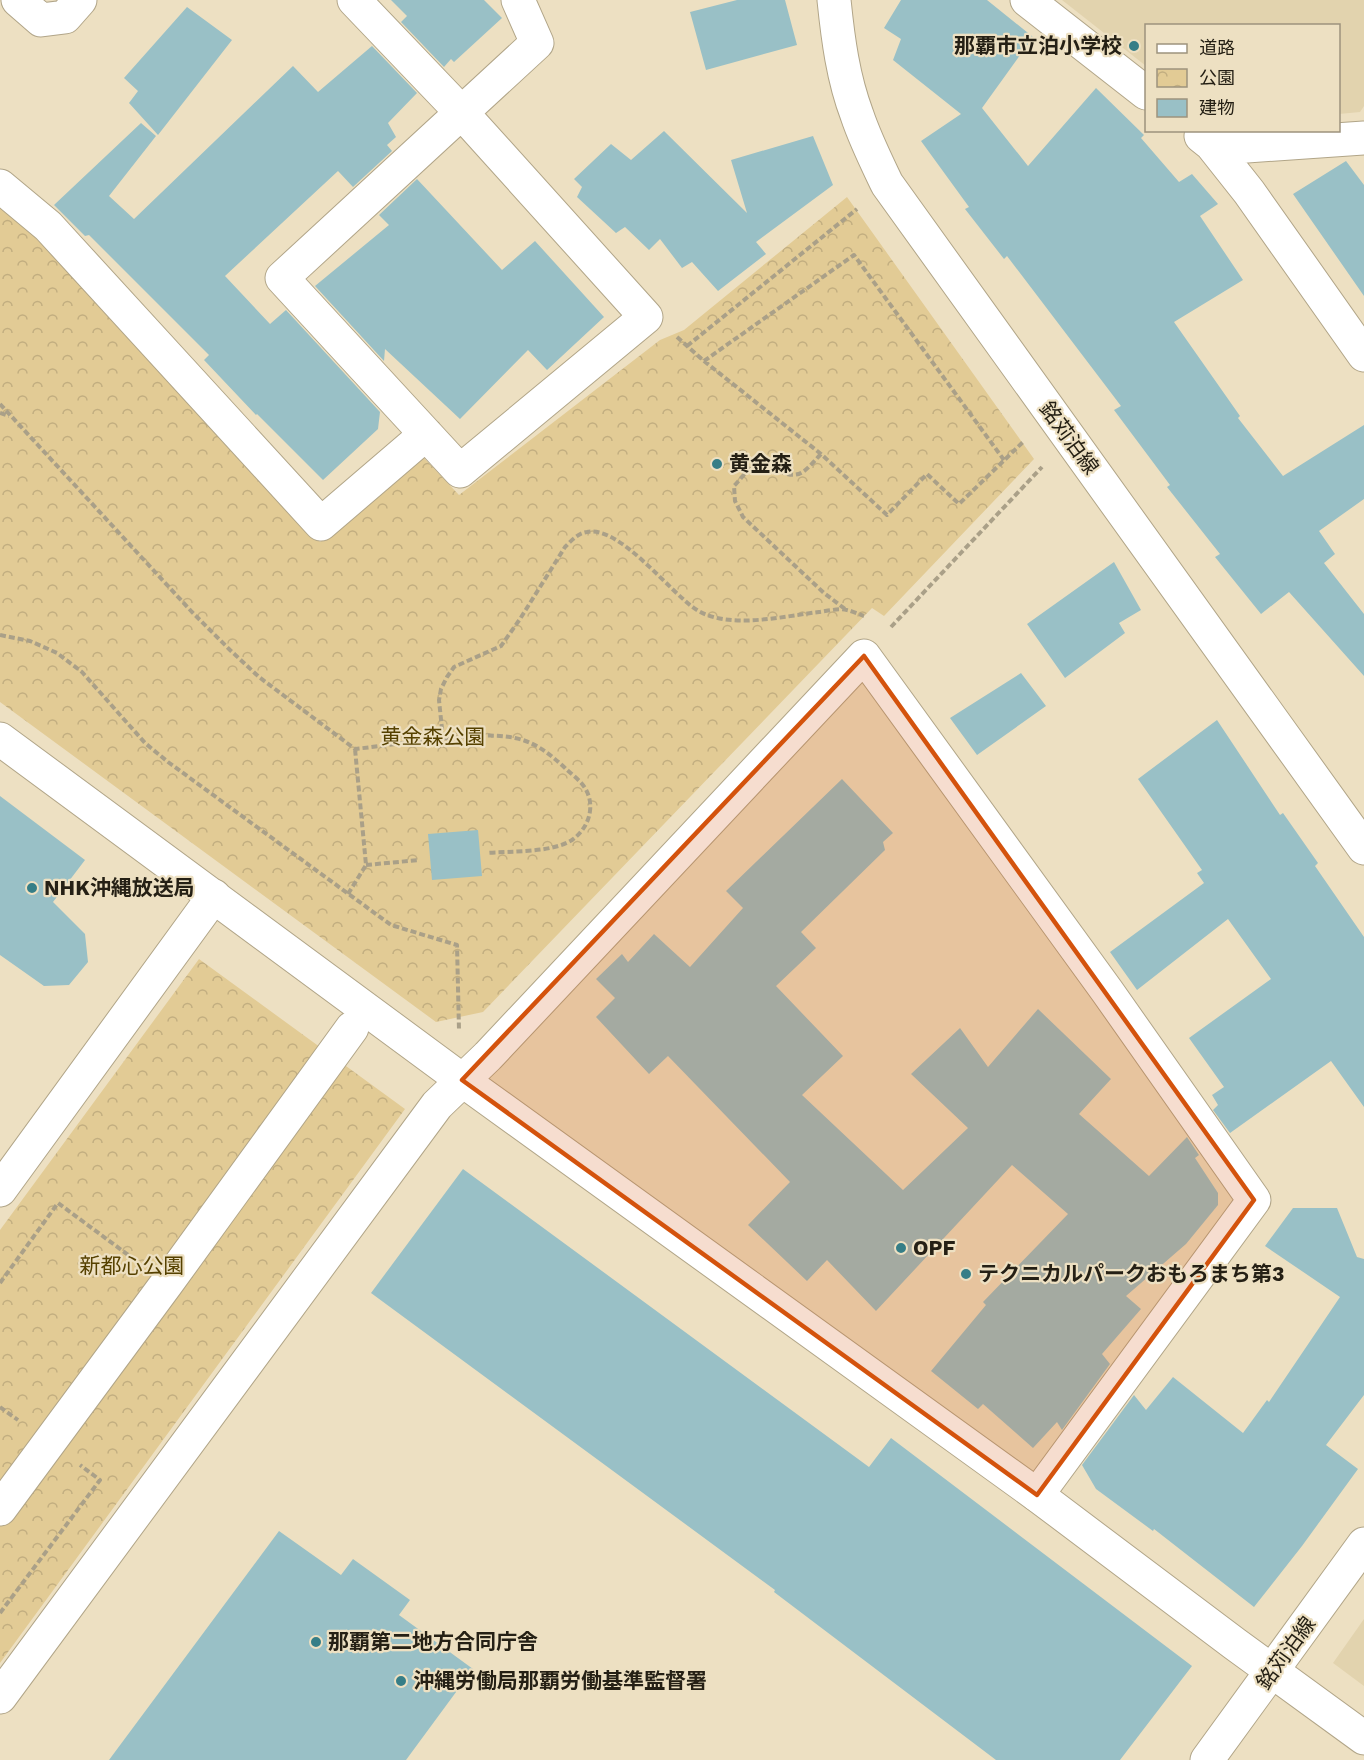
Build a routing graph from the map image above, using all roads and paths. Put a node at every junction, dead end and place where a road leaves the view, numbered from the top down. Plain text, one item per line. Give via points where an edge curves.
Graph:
1 (18, 0) edge
2 (80, 0) edge
3 (354, 0) edge
4 (518, 0) edge
5 (834, 0) edge
6 (1027, 0) edge
7 (1145, 92) edge
8 (462, 113) junction
9 (1203, 137) edge
10 (1364, 138) edge
11 (887, 184) junction
12 (0, 186) edge
13 (646, 317) junction
14 (687, 346) junction
15 (1364, 355) edge
16 (704, 362) junction
17 (0, 404) edge
18 (0, 413) edge
19 (12, 418) junction
20 (426, 435) junction
21 (1069, 438) junction
22 (1024, 441) dead end
23 (821, 454) junction
24 (1004, 460) junction
25 (846, 609) junction
26 (870, 619) dead end
27 (888, 630) dead end
28 (0, 635) edge
29 (443, 739) junction
30 (0, 740) edge
31 (355, 749) junction
32 (1364, 848) edge
33 (487, 853) dead end
34 (419, 860) dead end
35 (366, 865) junction
36 (348, 894) junction
37 (214, 896) junction
38 (352, 1028) dead end
39 (459, 1036) dead end
40 (462, 1080) junction
41 (0, 1190) edge
42 (0, 1283) edge
43 (167, 1283) junction
44 (49, 1443) junction
45 (1037, 1495) junction
46 (3, 1506) edge
47 (1364, 1544) edge
48 (0, 1613) edge
49 (1272, 1671) junction
50 (0, 1697) edge
51 (1364, 1737) edge
52 (1207, 1760) edge

1 - 2 street via 41,20 65,18
3 - 8 street
4 - 8 street via 537,43
5 - 11 street, 銘苅泊線 via 838,40 856,114
6 - 7 street
8 - 13 street
8 - 20 street via 282,278
9 - 10 street via 1233,147
9 - 15 street via 1249,192
11 - 14 path
11 - 21 street, 銘苅泊線
12 - 20 street via 48,226 321,524
13 - 14 path
13 - 20 street via 460,471
14 - 16 path
16 - 23 path
16 - 24 path via 854,255
17 - 19 path
18 - 19 path
19 - 31 path via 222,642 267,684
21 - 27 path
21 - 32 street, 銘苅泊線
22 - 24 path
23 - 24 path via 887,515 927,474 959,504
23 - 25 path via 799,475 785,475 769,465 752,468 734,486 735,501 743,517
25 - 26 path
25 - 29 path via 749,620 711,617 696,610 616,540 602,532 588,531 565,547 501,646 454,667 447,677 439,700
28 - 36 path via 57,652 82,672 145,743
29 - 31 path
29 - 33 path via 495,735 532,743 583,785 590,798 585,828 571,840 552,848
30 - 37 street
31 - 35 path
34 - 35 path
35 - 36 path
36 - 39 path via 391,925 457,945
37 - 40 street
37 - 41 street
38 - 43 street
40 - 45 street
40 - 45 street via 864,656 1254,1200
40 - 50 street via 437,1105
42 - 43 path via 58,1203
43 - 44 street
44 - 46 street
44 - 48 path via 100,1480
45 - 49 street
47 - 49 street, 銘苅泊線
49 - 51 street
49 - 52 street, 銘苅泊線

